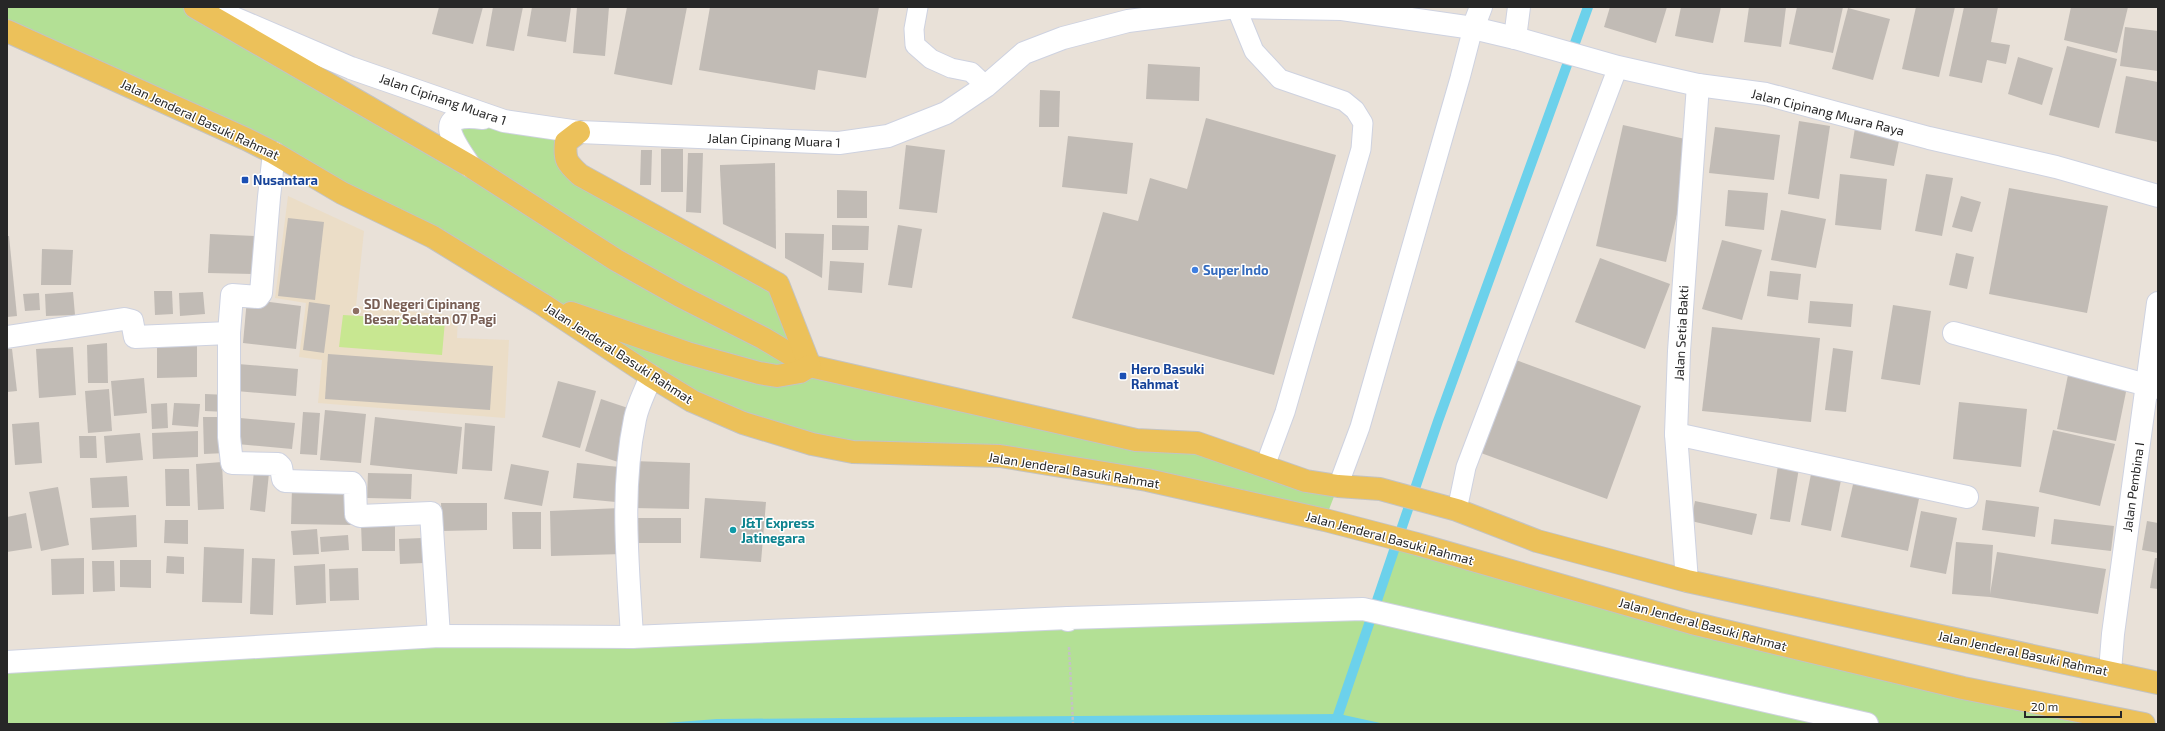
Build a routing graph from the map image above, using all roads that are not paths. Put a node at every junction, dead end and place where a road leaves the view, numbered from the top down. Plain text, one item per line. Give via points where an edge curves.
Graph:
1 (195, 7) edge
2 (209, 7) edge
3 (918, 7) edge
4 (1236, 7) edge
5 (1481, 7) edge
6 (1519, 7) edge
7 (1473, 28) junction
8 (12, 36) edge
9 (1515, 38) junction
10 (1618, 67) junction
11 (1698, 85) junction
12 (986, 86) junction
13 (504, 121) junction
14 (579, 132) junction
15 (274, 153) junction
16 (470, 166) junction
17 (2158, 196) edge
18 (2158, 303) edge
19 (542, 304) junction
20 (229, 333) junction
21 (1954, 333) dead end
22 (7, 337) edge
23 (810, 366) junction
24 (651, 376) junction
25 (2152, 387) edge
26 (1676, 434) junction
27 (1265, 466) junction
28 (1338, 486) junction
29 (1967, 497) dead end
30 (1458, 510) junction
31 (1687, 580) junction
32 (439, 636) junction
33 (632, 637) junction
34 (7, 662) edge
35 (2110, 671) junction
36 (2158, 683) edge
37 (1867, 724) edge
38 (2144, 724) edge

1 - 16 main road, Jalan Jenderal Basuki Rahmat
2 - 13 street, Jalan Cipinang Muara 1 via 351,68
3 - 12 lane via 914,29 915,45 931,59 951,68 972,72
4 - 7 street, Jalan Cipinang Muara 1 via 1342,9
4 - 12 street, Jalan Cipinang Muara 1 via 1128,21 1062,38 1024,53
4 - 27 lane via 1254,51 1280,79 1344,101 1355,110 1363,123 1361,149 1285,412
5 - 7 street
6 - 9 street
7 - 9 street, Jalan Cipinang Muara Raya
7 - 28 lane via 1360,427
8 - 15 main road, Jalan Jenderal Basuki Rahmat
9 - 10 street, Jalan Cipinang Muara Raya
10 - 11 street, Jalan Cipinang Muara Raya
10 - 30 lane via 1466,467
11 - 17 street, Jalan Cipinang Muara Raya via 1766,94 1921,136 2056,167
11 - 26 street, Jalan Setia Bakti via 1679,351
12 - 14 street, Jalan Cipinang Muara 1 via 946,113 888,136 839,143
13 - 14 street, Jalan Cipinang Muara 1
13 - 16 street via 465,116 452,122 450,134
14 - 23 main road via 566,142 565,153 566,163 580,175 778,284
15 - 19 main road, Jalan Jenderal Basuki Rahmat via 342,193 433,237
15 - 20 street via 261,293 258,297 232,295
16 - 23 main road, Jalan Jenderal Basuki Rahmat via 616,260 680,296 764,338
18 - 25 street, Jalan Pembina I
19 - 23 main road via 759,373 777,376 800,372
19 - 24 main road, Jalan Jenderal Basuki Rahmat
20 - 22 street via 135,337 132,321 124,319
20 - 32 street via 229,437 232,463 278,464 285,481 352,483 355,487 356,514 360,516 431,513
21 - 25 street
23 - 27 main road, Jalan Jenderal Basuki Rahmat via 1136,440 1197,443
24 - 33 street via 635,417 625,501
24 - 38 main road, Jalan Jenderal Basuki Rahmat via 692,401 743,423 812,444 853,452 1000,456 1147,480 1364,530 1692,623 1964,688
25 - 35 street, Jalan Pembina I via 2113,634
26 - 29 street
26 - 31 street, Jalan Setia Bakti
27 - 28 main road, Jalan Jenderal Basuki Rahmat via 1306,481
28 - 30 main road, Jalan Jenderal Basuki Rahmat via 1380,490
30 - 31 main road, Jalan Jenderal Basuki Rahmat via 1537,541
31 - 35 main road, Jalan Jenderal Basuki Rahmat
32 - 33 street
32 - 34 street
33 - 37 street via 1363,609
35 - 36 main road, Jalan Jenderal Basuki Rahmat

